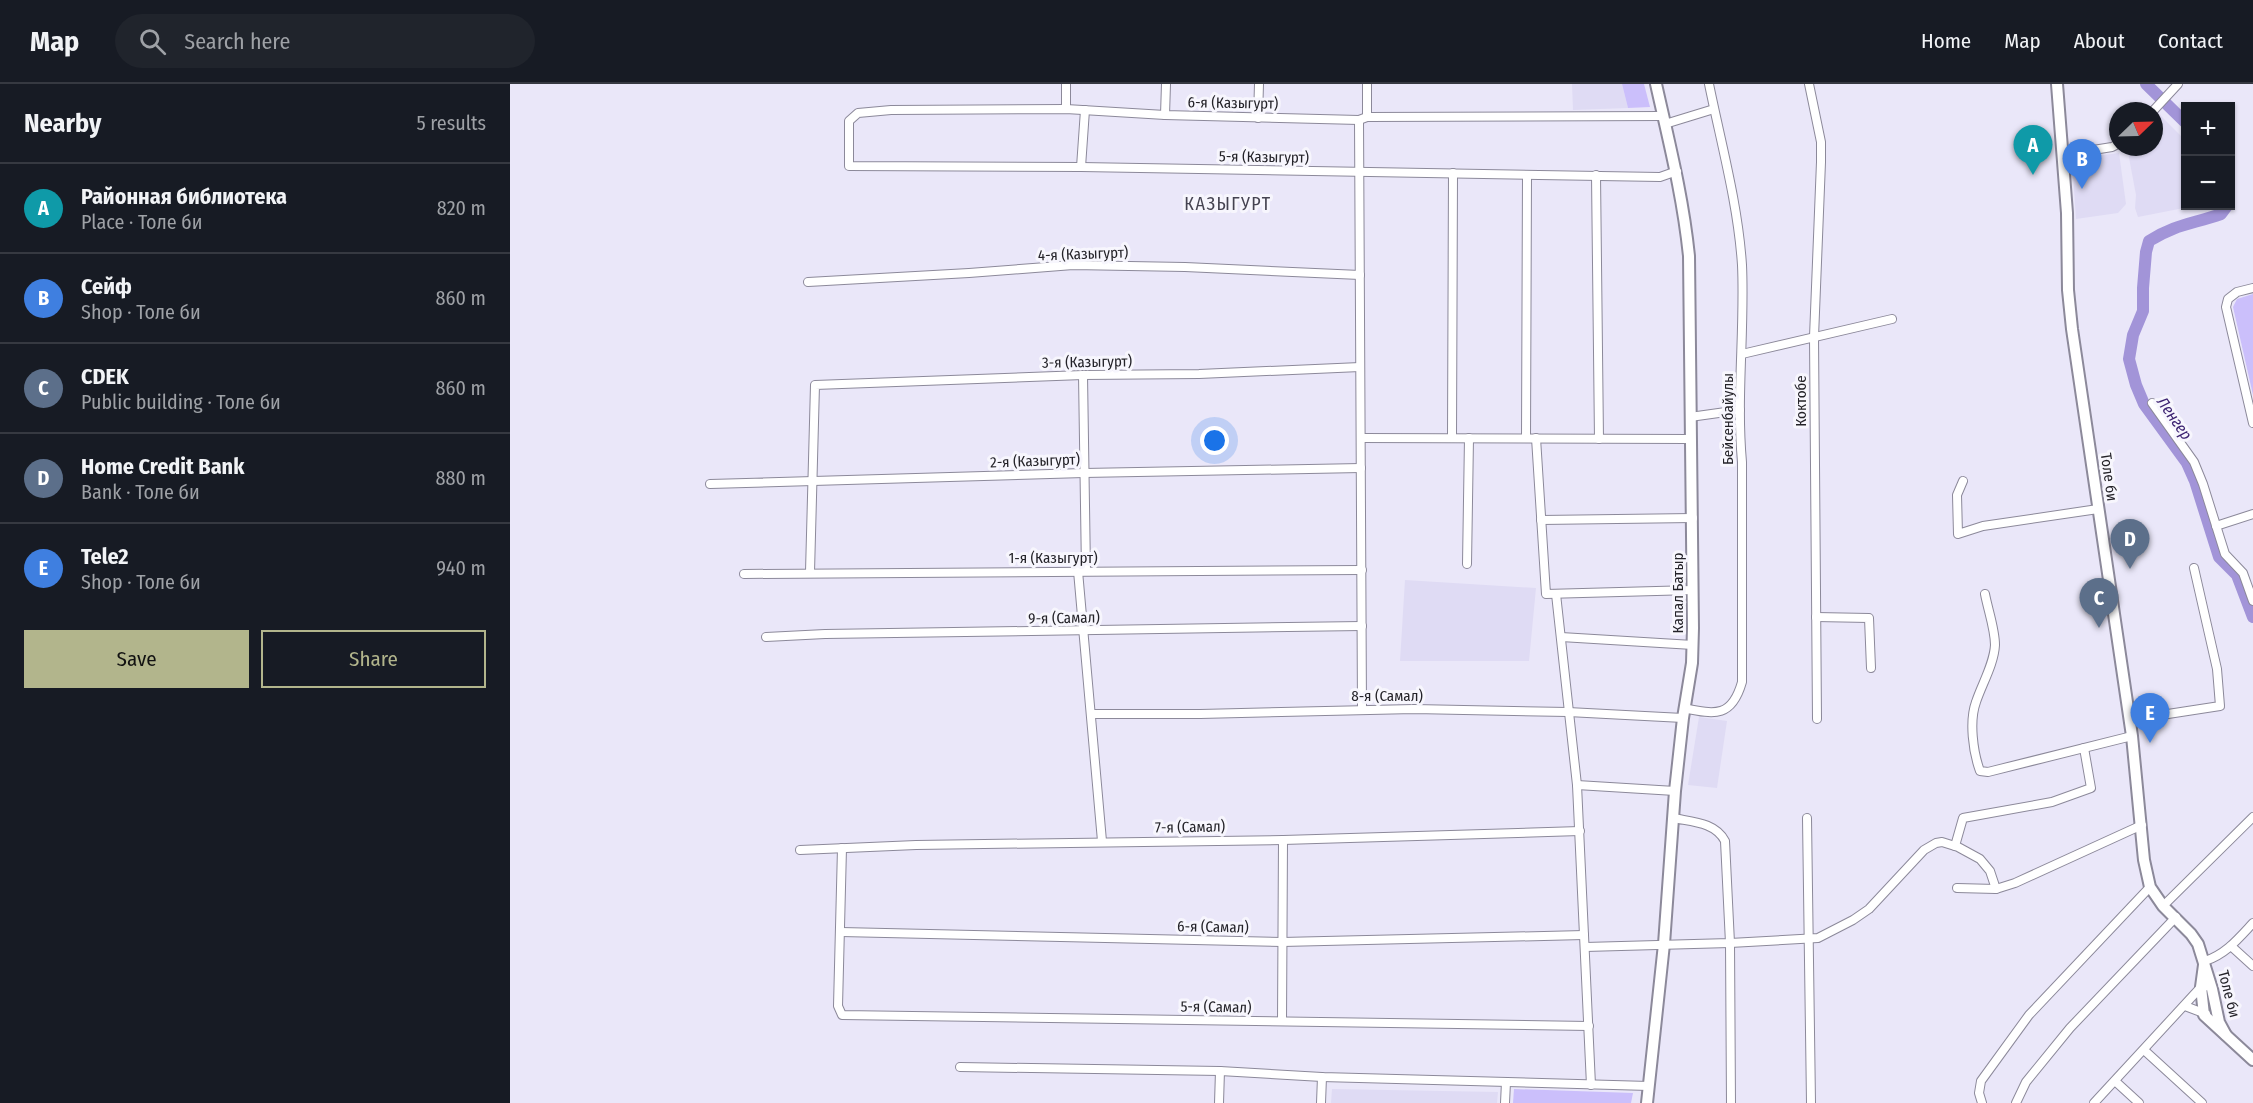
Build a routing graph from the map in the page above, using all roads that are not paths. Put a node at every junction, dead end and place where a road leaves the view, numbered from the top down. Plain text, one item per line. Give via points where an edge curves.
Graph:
1 (1066, 84) edge
2 (1166, 84) edge
3 (1259, 84) edge
4 (1367, 84) edge
5 (1656, 84) edge
6 (1708, 84) edge
7 (1809, 84) edge
8 (2178, 84) edge
9 (2055, 85) edge
10 (2161, 102) edge
11 (1066, 109) junction
12 (1714, 109) junction
13 (1085, 110) junction
14 (1165, 115) junction
15 (1258, 118) junction
16 (1363, 118) junction
17 (1664, 120) junction
18 (2109, 147) edge
19 (2062, 155) junction
20 (849, 166) joint
21 (1081, 167) junction
22 (1677, 171) junction
23 (1359, 173) junction
24 (1453, 173) junction
25 (1527, 175) junction
26 (1596, 176) junction
27 (1360, 275) junction
28 (808, 282) dead end
29 (2253, 288) edge
30 (1892, 319) dead end
31 (1814, 337) junction
32 (1742, 354) junction
33 (1360, 368) junction
34 (1083, 375) junction
35 (2152, 403) dead end
36 (1740, 410) junction
37 (1690, 417) junction
38 (2253, 423) edge
39 (1361, 438) junction
40 (1452, 438) junction
41 (1469, 438) junction
42 (1526, 438) junction
43 (1536, 438) junction
44 (1599, 439) junction
45 (1690, 439) junction
46 (1361, 468) junction
47 (1084, 473) junction
48 (811, 481) junction
49 (1963, 481) dead end
50 (710, 484) dead end
51 (2098, 509) junction
52 (2253, 514) edge
53 (1693, 518) junction
54 (1541, 520) junction
55 (2216, 526) junction
56 (1467, 564) dead end
57 (2194, 568) dead end
58 (1362, 570) junction
59 (1082, 571) junction
60 (810, 572) junction
61 (744, 574) dead end
62 (1693, 590) junction
63 (1556, 594) junction
64 (1985, 594) dead end
65 (2253, 601) edge
66 (1816, 617) junction
67 (1362, 626) junction
68 (1083, 631) junction
69 (766, 637) dead end
70 (1561, 637) junction
71 (1693, 645) junction
72 (1871, 668) dead end
73 (1362, 709) junction
74 (1568, 712) junction
75 (1684, 713) junction
76 (1092, 714) junction
77 (1817, 719) dead end
78 (2129, 720) junction
79 (2132, 736) junction
80 (2084, 748) junction
81 (1577, 784) junction
82 (1675, 791) junction
83 (2253, 817) edge
84 (1673, 818) junction
85 (1807, 818) dead end
86 (2142, 825) junction
87 (1580, 831) junction
88 (1283, 840) junction
89 (1102, 842) junction
90 (1955, 846) junction
91 (842, 848) junction
92 (800, 850) dead end
93 (2150, 887) junction
94 (1957, 888) dead end
95 (1996, 889) junction
96 (2163, 906) junction
97 (2176, 917) junction
98 (2253, 923) edge
99 (841, 932) junction
100 (1584, 935) junction
101 (1808, 940) junction
102 (1282, 942) junction
103 (1730, 943) junction
104 (1664, 944) junction
105 (2231, 946) junction
106 (1585, 947) junction
107 (2205, 961) junction
108 (2253, 966) edge
109 (2200, 987) junction
110 (2212, 989) junction
111 (2185, 1006) junction
112 (2215, 1010) junction
113 (2204, 1015) junction
114 (1282, 1022) junction
115 (1589, 1026) junction
116 (2226, 1035) junction
117 (2144, 1050) junction
118 (2253, 1060) edge
119 (960, 1067) dead end
120 (1220, 1071) junction
121 (1322, 1077) junction
122 (2115, 1081) junction
123 (1506, 1083) junction
124 (1591, 1085) junction
125 (1649, 1086) junction
126 (1219, 1103) edge
127 (1321, 1103) edge
128 (1505, 1103) edge
129 (1647, 1103) edge
130 (1731, 1103) edge
131 (1811, 1103) edge
132 (1982, 1103) edge
133 (2016, 1103) edge
134 (2094, 1103) edge
135 (2139, 1103) edge
136 (2202, 1103) edge

1 - 11 street
2 - 14 street
3 - 15 street
4 - 16 street
5 - 17 main road, Капал Батыр
6 - 12 street, Бейсенбайулы
7 - 31 street, Коктобе via 1821,142
8 - 10 street
9 - 19 main road, Толе би
11 - 13 street, 6-я (Казыгурт)
11 - 20 street, 6-я (Казыгурт) via 858,113 849,121
12 - 17 street, 6-я (Казыгурт)
12 - 32 street, Бейсенбайулы via 1739,231
13 - 14 street, 6-я (Казыгурт)
13 - 21 street
14 - 15 street, 6-я (Казыгурт)
15 - 16 street, 6-я (Казыгурт)
16 - 17 street, 6-я (Казыгурт)
16 - 23 street
17 - 22 main road, Капал Батыр
18 - 19 street
19 - 51 main road, Толе би via 2072,329
20 - 21 street, 5-я (Казыгурт)
21 - 23 street, 5-я (Казыгурт)
22 - 26 street, 5-я (Казыгурт) via 1660,177
22 - 37 main road, Капал Батыр via 1689,256
23 - 24 street, 5-я (Казыгурт)
23 - 27 street
24 - 25 street, 5-я (Казыгурт)
24 - 40 street
25 - 26 street, 5-я (Казыгурт)
25 - 42 street
26 - 44 street
27 - 28 street, 4-я (Казыгурт) via 1073,265
27 - 33 street
29 - 38 street via 2237,292 2228,299 2226,307
30 - 31 street
31 - 32 street
31 - 66 street, Коктобе
32 - 36 street, Бейсенбайулы
33 - 34 street, 3-я (Казыгурт)
33 - 39 street
34 - 47 street
34 - 48 street, 3-я (Казыгурт) via 815,385
35 - 55 street via 2194,462
36 - 37 street
36 - 75 street, Бейсенбайулы via 1742,682 1737,699 1726,709 1712,714
37 - 45 main road, Капал Батыр
39 - 40 street
39 - 46 street
40 - 41 street
41 - 42 street
41 - 56 street
42 - 43 street
43 - 44 street
43 - 54 street
44 - 45 street
45 - 53 main road, Капал Батыр
46 - 47 street, 2-я (Казыгурт)
46 - 58 street
47 - 48 street, 2-я (Казыгурт)
47 - 59 street
48 - 50 street, 2-я (Казыгурт)
48 - 60 street
49 - 51 street via 1957,495 1958,534 1983,526
51 - 78 main road, Толе би
52 - 55 street
53 - 54 street
53 - 62 main road, Капал Батыр
54 - 63 street via 1546,594
55 - 65 street via 2225,554 2243,573
57 - 78 street via 2217,669 2220,706
58 - 59 street, 1-я (Казыгурт)
58 - 67 street
59 - 60 street, 1-я (Казыгурт)
59 - 68 street
60 - 61 street, 1-я (Казыгурт)
62 - 63 street
62 - 71 main road, Капал Батыр
63 - 70 street
64 - 80 street via 1995,645 1975,705 1973,724 1980,771
66 - 72 street via 1869,618
66 - 77 street, Коктобе
67 - 68 street, 9-я (Самал)
67 - 73 street
68 - 69 street, 9-я (Самал)
68 - 76 street
70 - 71 street
70 - 74 street
71 - 75 main road, Капал Батыр
73 - 74 street, 8-я (Самал)
73 - 76 street, 8-я (Самал)
74 - 75 street, 8-я (Самал)
74 - 81 street
75 - 82 main road, Капал Батыр
76 - 89 street
78 - 79 main road, Толе би
79 - 80 street
79 - 86 main road, Толе би
80 - 90 street via 2091,788 2052,802 1964,818
81 - 82 street
81 - 87 street
82 - 84 main road, Капал Батыр
83 - 96 street
84 - 103 street via 1713,827 1725,841
84 - 104 main road, Капал Батыр
85 - 101 street
86 - 93 main road, Толе би
86 - 95 street
87 - 88 street, 7-я (Самал)
87 - 100 street
88 - 89 street, 7-я (Самал)
88 - 102 street
89 - 91 street, 7-я (Самал)
90 - 95 street via 1984,863
90 - 101 street via 1942,842 1931,846 1869,909 1832,932
91 - 92 street, 7-я (Самал)
91 - 99 street
93 - 96 main road, Толе би
93 - 132 street via 2029,1015 1981,1081
94 - 95 street
96 - 97 main road, Толе би
97 - 107 main road, Толе би via 2192,934
97 - 133 street via 2070,1028 2026,1082
98 - 105 street
99 - 102 street, 6-я (Самал)
99 - 114 street, 5-я (Самал) via 838,1006 842,1015
100 - 102 street, 6-я (Самал)
100 - 106 street
101 - 103 street
101 - 131 street
102 - 114 street
103 - 104 street
103 - 130 street
104 - 106 street
104 - 125 main road, Капал Батыр
105 - 107 street via 2218,957
105 - 108 street
106 - 115 street
107 - 109 main road, Толе би
107 - 110 main road, Толе би
109 - 110 street
109 - 111 street
109 - 113 main road, Толе би
110 - 112 main road, Толе би
111 - 113 street
111 - 117 street
112 - 113 street
112 - 116 main road, Толе би
113 - 116 main road, Толе би
114 - 115 street, 5-я (Самал)
115 - 124 street
116 - 118 main road, Толе би
117 - 122 street
117 - 136 street
119 - 120 street
120 - 121 street
120 - 126 street
121 - 123 street
121 - 127 street
122 - 134 street
122 - 135 street
123 - 124 street
123 - 128 street
124 - 125 street
125 - 129 main road, Капал Батыр

